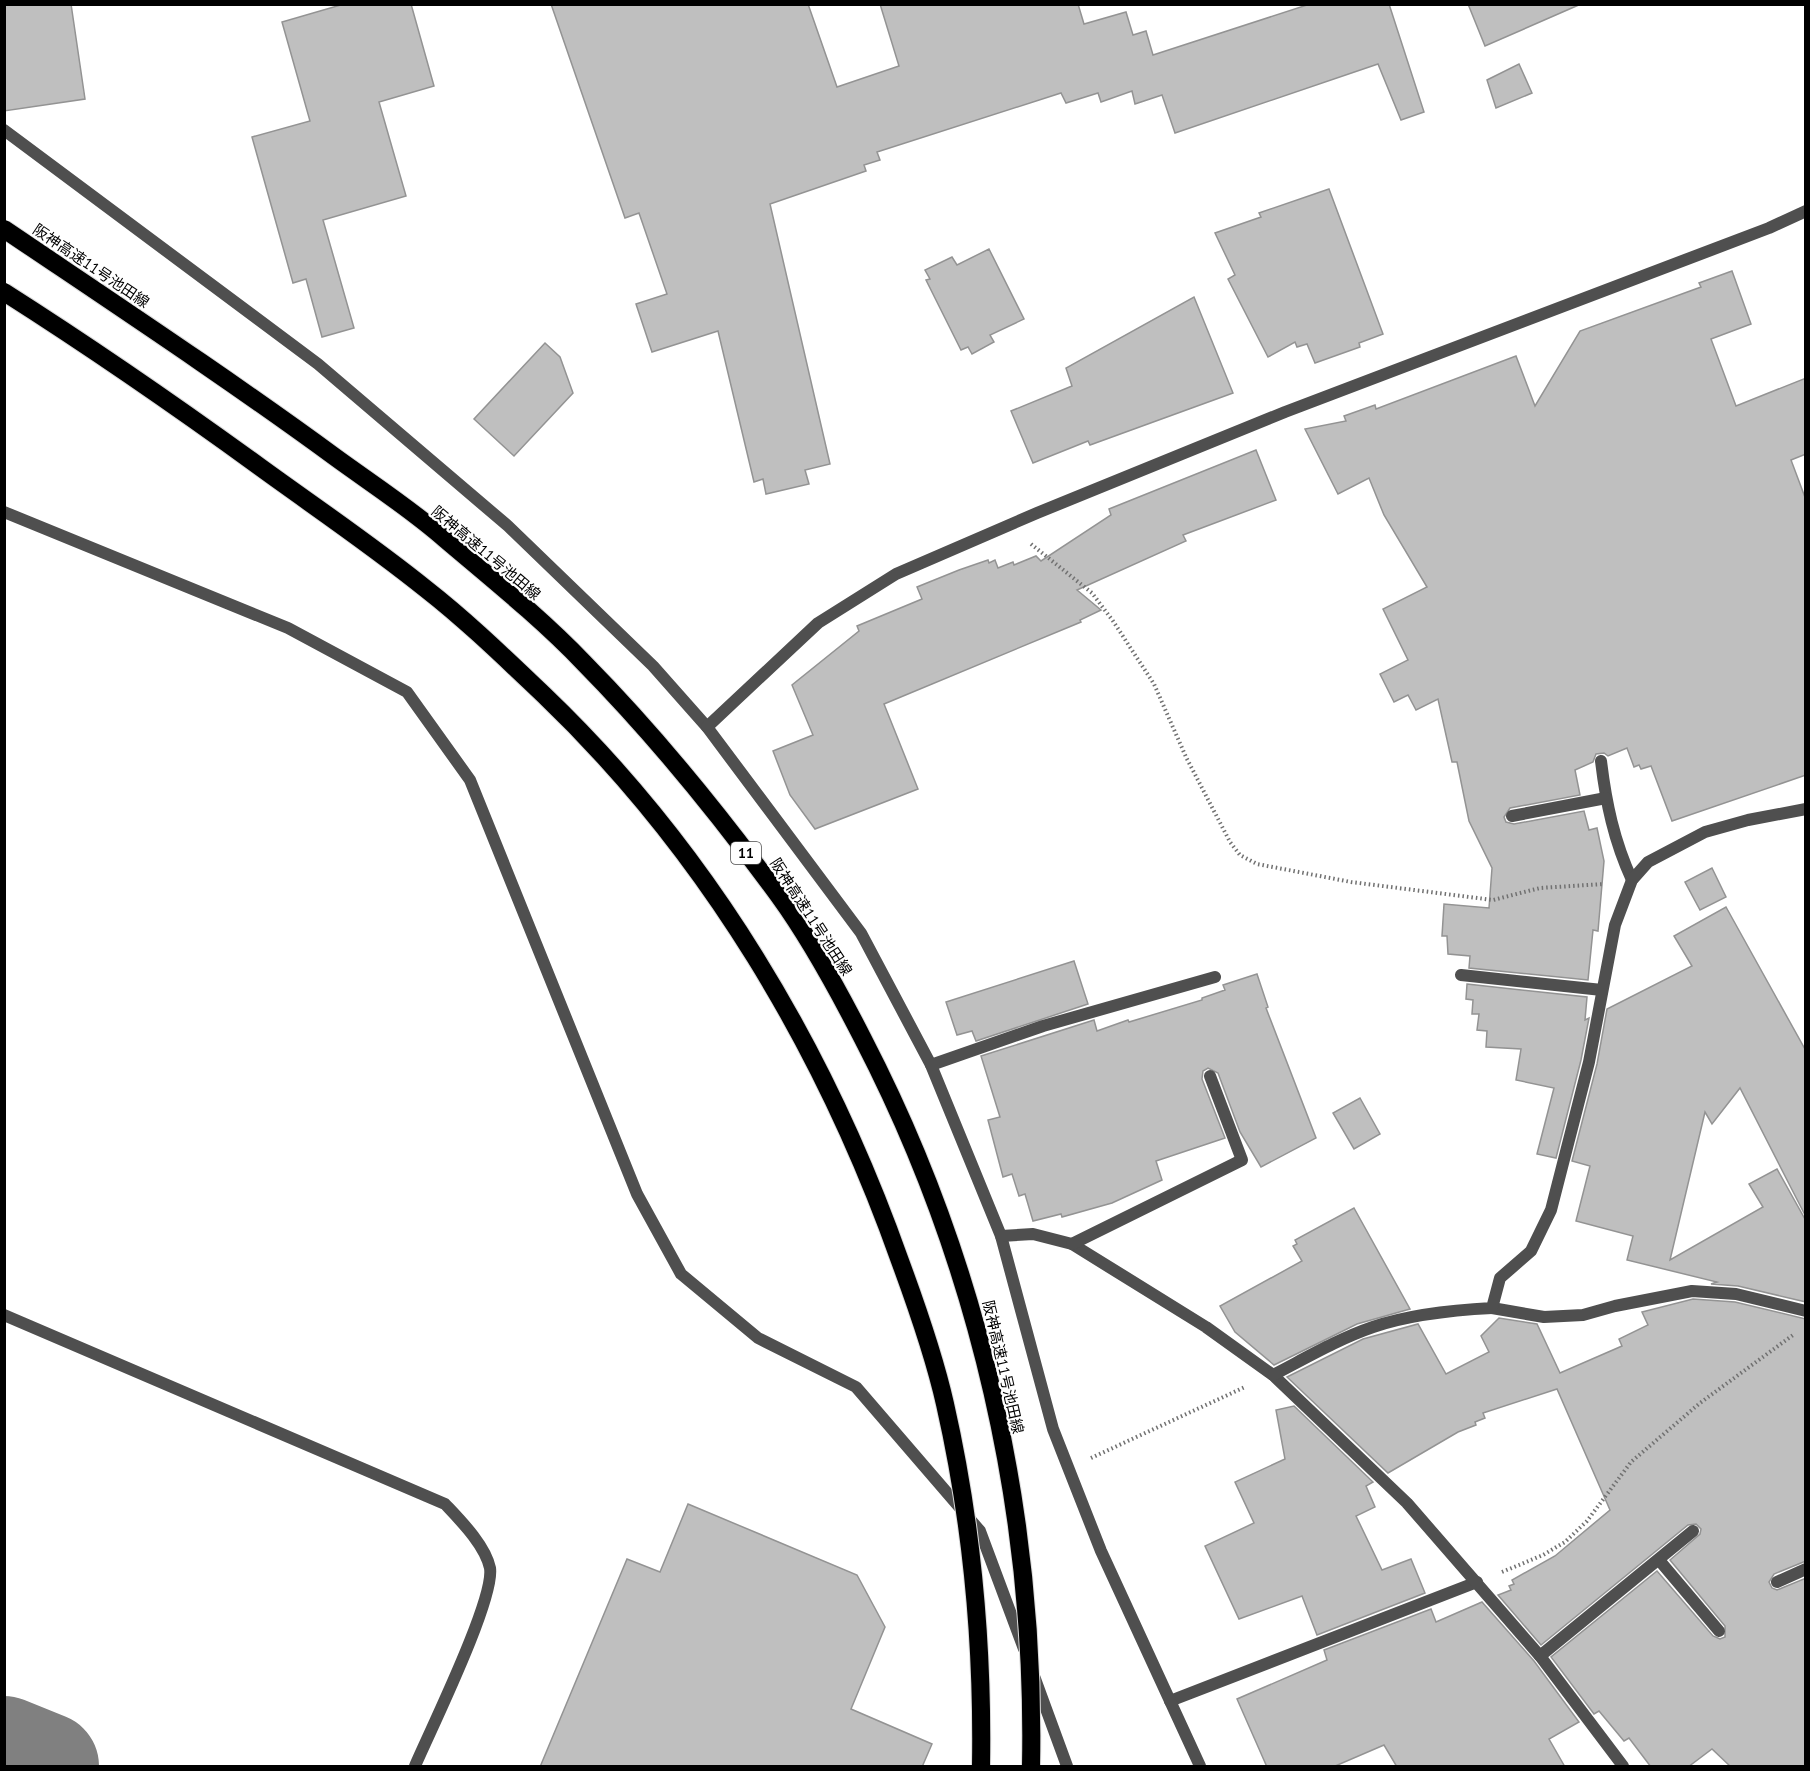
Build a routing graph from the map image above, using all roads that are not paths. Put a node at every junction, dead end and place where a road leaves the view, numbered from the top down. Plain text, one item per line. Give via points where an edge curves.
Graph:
1 (4, 130) edge
2 (1806, 212) edge
3 (4, 229) edge
4 (4, 292) edge
5 (4, 512) edge
6 (707, 727) junction
7 (1601, 761) dead end
8 (1606, 798) junction
9 (1806, 809) edge
10 (1512, 816) dead end
11 (1632, 880) junction
12 (1461, 975) dead end
13 (1215, 977) dead end
14 (1602, 990) junction
15 (931, 1065) junction
16 (1210, 1076) dead end
17 (1002, 1236) junction
18 (1072, 1244) junction
19 (1492, 1308) junction
20 (1806, 1311) edge
21 (4, 1315) edge
22 (1273, 1375) junction
23 (1693, 1532) dead end
24 (1659, 1560) junction
25 (1806, 1569) edge
26 (1477, 1582) junction
27 (1777, 1582) dead end
28 (1719, 1631) dead end
29 (1540, 1656) junction
30 (1170, 1701) junction
31 (415, 1767) edge
32 (981, 1767) edge
33 (1031, 1767) edge
34 (1067, 1767) edge
35 (1200, 1767) edge
36 (1623, 1767) edge

1 - 6 street via 327,371 508,526 653,666
2 - 6 street via 1285,412 896,574 818,623
3 - 33 highway, 阪神高速11号池田線 / 11, bridge via 274,413 441,535 582,660 692,781 781,900 840,995 890,1090 931,1187 966,1291 992,1386 1021,1551 1031,1701
4 - 32 highway, bridge via 112,361 427,590 547,697 649,808 738,928 795,1022 842,1112 880,1204 941,1389 972,1558 979,1646
5 - 34 street via 288,628 407,692 470,780 637,1194 681,1274 758,1338 856,1387 980,1531
6 - 15 street via 861,933
7 - 8 street
8 - 10 street
8 - 11 street via 1618,849
9 - 11 street via 1704,832 1648,862
11 - 14 street via 1615,925
12 - 14 street
13 - 15 street via 1043,1026
14 - 19 street via 1589,1062 1551,1210 1532,1251 1500,1278
15 - 17 street
16 - 18 street via 1242,1160
17 - 18 street via 1033,1234
17 - 30 street via 1053,1429 1101,1551
18 - 22 street via 1206,1327
19 - 20 street via 1544,1317 1583,1315 1692,1291 1736,1294
19 - 22 street via 1453,1310 1375,1326
21 - 31 street via 445,1504 473,1534 490,1569 482,1610
22 - 26 street via 1366,1461
23 - 24 street
24 - 28 street
24 - 29 street
25 - 27 street
26 - 29 street
26 - 30 street
29 - 36 street
30 - 35 street

